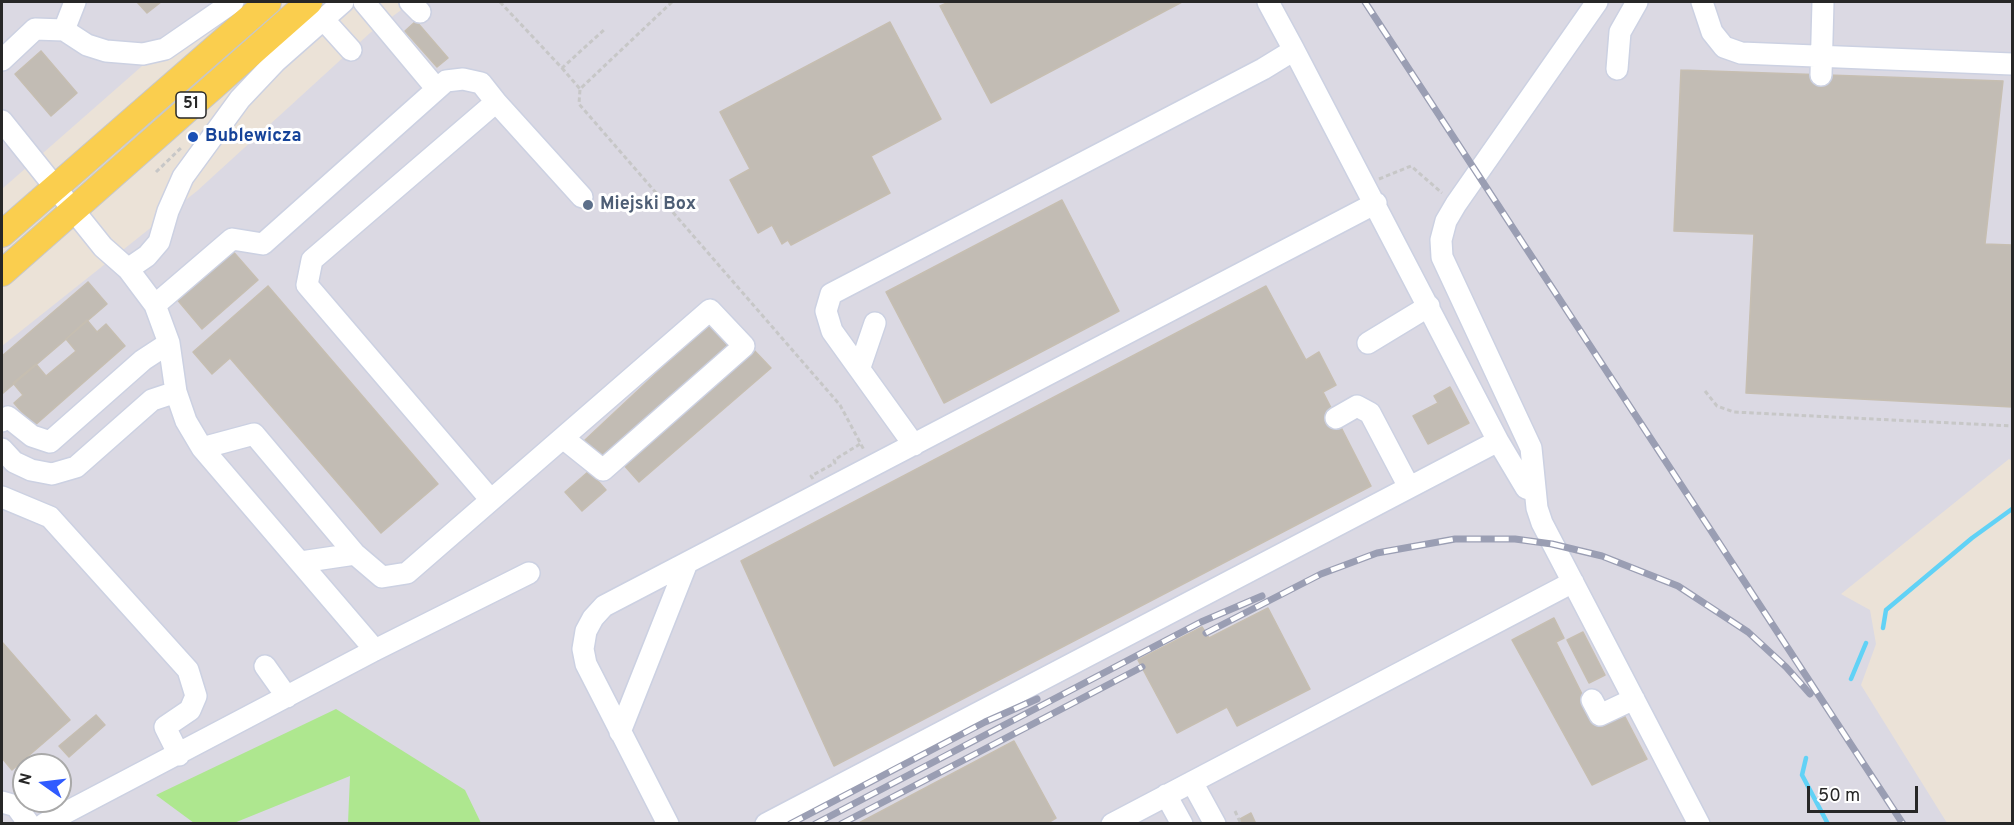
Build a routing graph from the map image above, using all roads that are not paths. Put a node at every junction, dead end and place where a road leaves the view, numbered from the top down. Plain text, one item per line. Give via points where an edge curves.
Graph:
1 (75, 2) edge
2 (233, 2) edge
3 (268, 2) edge
4 (343, 2) edge
5 (364, 2) edge
6 (1268, 2) edge
7 (1597, 2) edge
8 (1636, 2) edge
9 (1702, 2) edge
10 (1823, 2) edge
11 (316, 10) edge
12 (64, 30) junction
13 (351, 50) dead end
14 (1294, 50) junction
15 (2, 60) edge
16 (2013, 64) edge
17 (1821, 66) junction
18 (1617, 69) dead end
19 (436, 88) junction
20 (496, 102) junction
21 (2, 121) edge
22 (54, 186) junction
23 (582, 197) dead end
24 (1376, 203) junction
25 (73, 210) junction
26 (2, 234) edge
27 (128, 269) junction
28 (2, 273) edge
29 (155, 304) junction
30 (1429, 306) junction
31 (875, 323) dead end
32 (169, 343) junction
33 (1368, 343) dead end
34 (860, 367) junction
35 (176, 392) junction
36 (1336, 418) dead end
37 (2, 421) edge
38 (563, 438) junction
39 (1498, 441) junction
40 (914, 445) junction
41 (202, 448) junction
42 (2, 449) edge
43 (1408, 487) junction
44 (1534, 491) junction
45 (2, 497) edge
46 (491, 500) junction
47 (355, 554) junction
48 (301, 562) junction
49 (687, 563) junction
50 (529, 573) dead end
51 (1573, 582) junction
52 (375, 650) junction
53 (265, 666) dead end
54 (286, 697) junction
55 (1634, 699) junction
56 (1592, 700) dead end
57 (620, 732) junction
58 (179, 755) junction
59 (1192, 782) junction
60 (1166, 795) junction
61 (2, 802) edge
62 (29, 824) edge
63 (44, 824) edge
64 (668, 824) edge
65 (766, 824) edge
66 (1112, 824) edge
67 (1182, 824) edge
68 (1215, 824) edge
69 (1699, 824) edge

1 - 12 street
2 - 12 street via 172,44 143,54 106,51 87,45
3 - 22 main road, 51
4 - 11 street
5 - 19 street
6 - 14 street
7 - 44 street via 1456,204 1441,240 1448,274 1531,448
8 - 18 street via 1620,32
9 - 17 street via 1712,32 1724,47
10 - 17 street
11 - 13 street
11 - 25 main road, 51
11 - 27 street via 240,99 183,177 159,242
12 - 15 street via 35,29
14 - 24 street
14 - 34 street via 831,294 826,311 832,331
16 - 17 street
19 - 20 street via 446,81 463,79 481,83
19 - 29 street via 263,244 232,239
20 - 23 street
20 - 46 street via 312,260 307,285
21 - 22 street
22 - 25 street
22 - 26 main road, 51
24 - 30 street
24 - 40 street
25 - 27 street via 103,247
25 - 28 main road, 51
27 - 29 street
29 - 32 street
30 - 33 street
30 - 39 street
31 - 34 street
32 - 35 street
32 - 37 street via 143,360 50,442 32,436 8,417
34 - 40 street
35 - 41 street via 186,421
35 - 42 street via 152,399 76,467 52,474 31,470 14,462
36 - 43 street via 1357,406 1370,413
38 - 38 street via 603,470 744,346 710,310
38 - 46 street
39 - 43 street
39 - 44 street via 1526,488
40 - 49 street
41 - 47 street via 254,434
41 - 48 street
43 - 65 street
44 - 51 street via 1542,523
45 - 58 street via 50,517 188,670 196,696 190,710 165,727
46 - 47 street via 407,573 382,577
47 - 48 street
48 - 52 street
49 - 57 street
49 - 57 street via 604,606 586,631 586,664
50 - 52 street
51 - 55 street
51 - 59 street
52 - 54 street
53 - 54 street
54 - 58 street
55 - 56 street via 1600,716
55 - 69 street
57 - 64 street
58 - 63 street
59 - 60 street
59 - 68 street
60 - 66 street
60 - 67 street
61 - 62 street via 16,806

